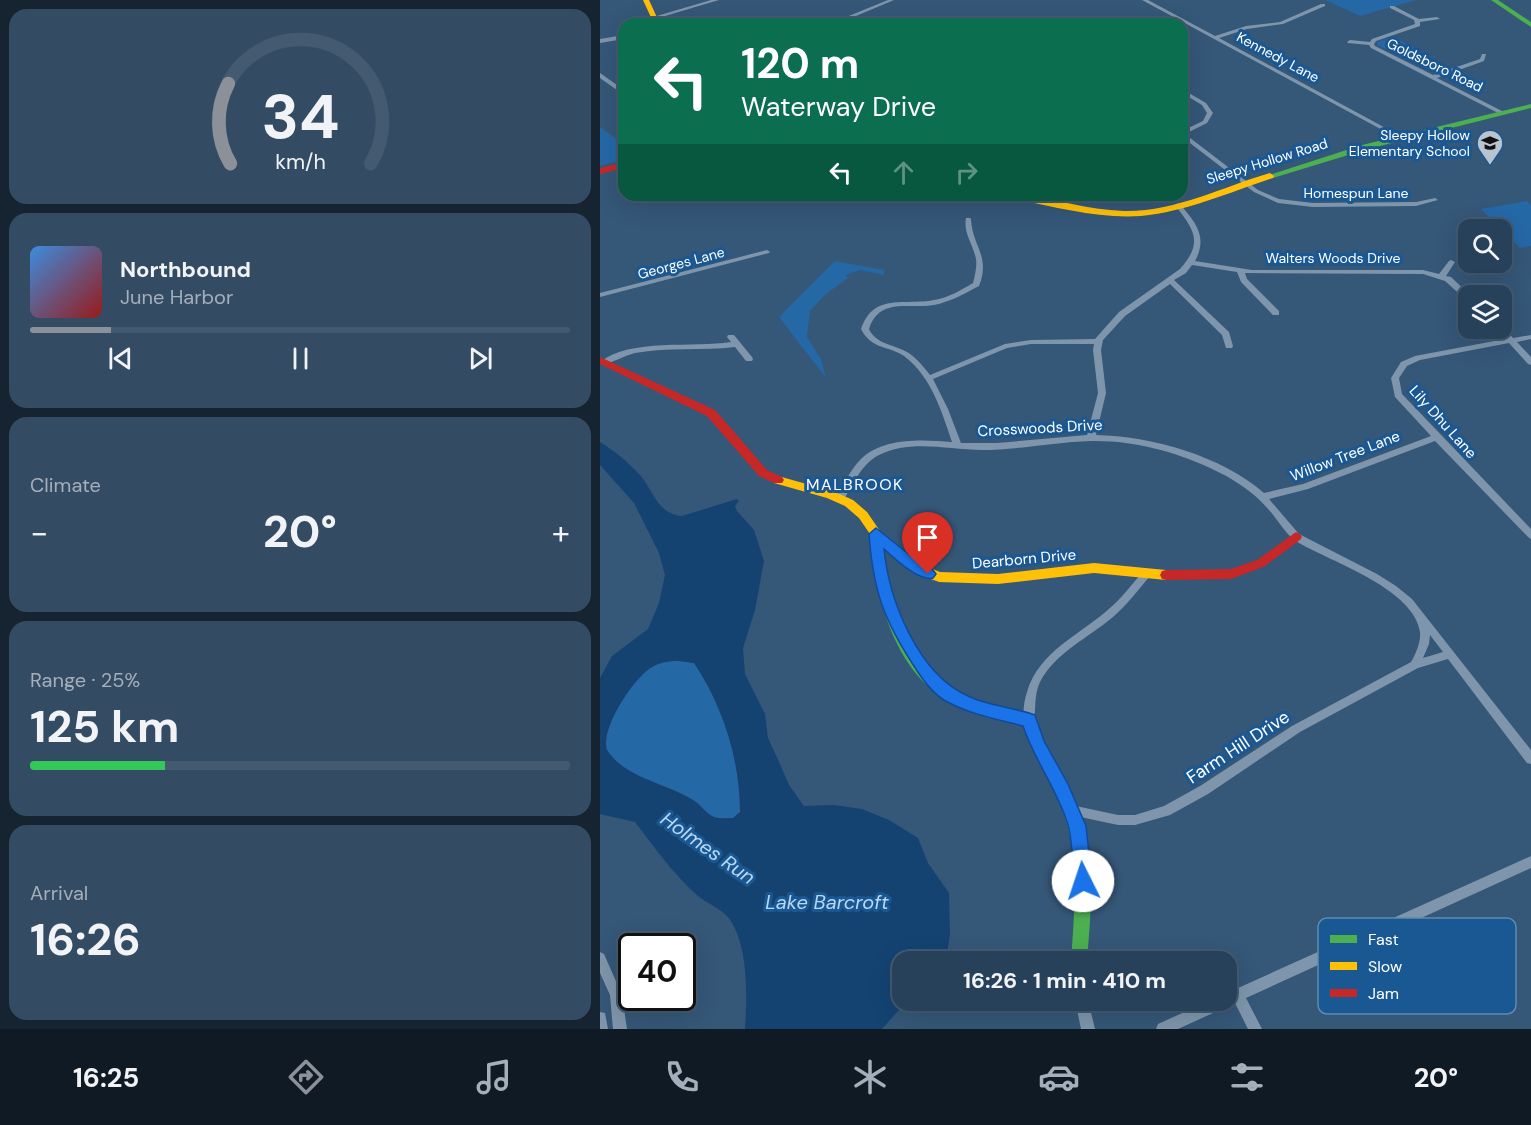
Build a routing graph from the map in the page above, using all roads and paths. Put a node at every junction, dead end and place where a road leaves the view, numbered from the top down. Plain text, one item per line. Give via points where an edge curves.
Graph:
1 (646, 0) edge
2 (717, 0) edge
3 (869, 0) edge
4 (892, 0) edge
5 (1144, 0) edge
6 (1494, 0) edge
7 (877, 5) junction
8 (1323, 5) dead end
9 (1392, 7) dead end
10 (654, 18) edge
11 (664, 18) edge
12 (846, 18) edge
13 (1183, 18) edge
14 (1437, 19) dead end
15 (1188, 21) edge
16 (1418, 21) junction
17 (1531, 25) edge
18 (1217, 37) junction
19 (618, 38) edge
20 (600, 41) edge
21 (1350, 42) dead end
22 (1371, 44) junction
23 (1484, 55) dead end
24 (600, 75) edge
25 (1433, 77) junction
26 (618, 88) edge
27 (1188, 95) edge
28 (1531, 106) edge
29 (1502, 113) junction
30 (1188, 131) edge
31 (1401, 138) junction
32 (1188, 139) edge
33 (618, 166) edge
34 (600, 171) edge
35 (1245, 184) junction
36 (1435, 200) dead end
37 (1043, 201) edge
38 (1178, 206) junction
39 (969, 219) dead end
40 (767, 252) dead end
41 (1451, 262) dead end
42 (1191, 263) junction
43 (1241, 272) junction
44 (1442, 276) junction
45 (1170, 280) junction
46 (1458, 287) edge
47 (600, 295) edge
48 (1276, 313) dead end
49 (1531, 337) edge
50 (1098, 341) junction
51 (1510, 341) junction
52 (1229, 346) dead end
53 (748, 359) dead end
54 (602, 361) edge
55 (1531, 362) edge
56 (929, 378) junction
57 (1436, 437) junction
58 (1091, 438) junction
59 (957, 446) junction
60 (1263, 497) junction
61 (840, 499) junction
62 (876, 534) junction
63 (1531, 535) edge
64 (1296, 537) junction
65 (1147, 573) junction
66 (1419, 614) junction
67 (1450, 654) junction
68 (1414, 665) junction
69 (1029, 720) junction
70 (1531, 759) edge
71 (1071, 810) junction
72 (1531, 862) edge
73 (1407, 918) edge
74 (1079, 951) edge
75 (600, 958) edge
76 (1318, 958) edge
77 (1237, 995) edge
78 (1237, 1007) edge
79 (1084, 1011) edge
80 (1202, 1011) edge
81 (600, 1018) edge
82 (601, 1029) edge
83 (620, 1029) edge
84 (1088, 1029) edge
85 (1163, 1029) edge
86 (1255, 1029) edge

1 - 10 street
2 - 11 street
3 - 7 street
4 - 7 street
5 - 13 street, Kennedy Lane
6 - 17 street
7 - 12 street
8 - 18 street via 1281,23
9 - 16 street
14 - 16 street
15 - 18 street, Kennedy Lane
16 - 22 street, Goldsboro Road via 1415,27
18 - 31 street, Kennedy Lane
19 - 20 street
21 - 22 street
22 - 25 street, Goldsboro Road
23 - 25 street via 1482,60
24 - 26 street
25 - 29 street, Goldsboro Road
27 - 30 street via 1204,104 1210,114 1205,122
28 - 29 street, Sleepy Hollow Road
29 - 31 street, Sleepy Hollow Road
31 - 35 street, Sleepy Hollow Road
32 - 35 street, Homespun Lane
33 - 34 street
35 - 36 street, Homespun Lane via 1267,197 1304,205 1416,204
35 - 38 street, Sleepy Hollow Road
37 - 38 street, Sleepy Hollow Road via 1116,214
38 - 42 street via 1198,234
39 - 56 street via 968,230 981,256 976,284 935,303 889,304 877,310 866,324 868,337 909,356
40 - 47 street, Georges Lane
41 - 44 street
42 - 43 street, Walters Woods Drive
42 - 45 street
43 - 44 street, Walters Woods Drive via 1417,271
43 - 48 street via 1250,288
44 - 46 street, Walters Woods Drive
45 - 50 street via 1122,314
45 - 52 street via 1226,334
49 - 51 street, Lily Dhu Lane
50 - 56 street via 1005,346
50 - 58 street via 1102,393
51 - 55 street
51 - 57 street, Lily Dhu Lane via 1418,358 1399,370 1395,378 1398,394
53 - 54 street via 733,340 708,348 647,348
54 - 61 street, Dearborn Drive via 711,413 754,465 774,479
56 - 59 street
57 - 60 street, Willow Tree Lane via 1305,487
57 - 63 street, Lily Dhu Lane
58 - 59 street, Crosswoods Drive
58 - 60 street, Crosswoods Drive via 1140,444 1201,460 1239,479
59 - 61 street, Crosswoods Drive via 904,445 873,454 860,466
60 - 64 street, Crosswoods Drive
61 - 62 street, Dearborn Drive via 856,508
62 - 65 street, Dearborn Drive via 906,560 939,577 998,579 1094,568
62 - 69 street via 879,572 889,608 932,680 947,694 967,704
64 - 65 street, Dearborn Drive via 1271,558 1242,572 1199,577
64 - 66 street, Crosswoods Drive via 1383,583
65 - 69 street via 1120,605 1066,645 1044,667 1029,700
66 - 67 street, Crosswoods Drive
66 - 68 street via 1425,639
67 - 68 street
67 - 70 street
68 - 71 street, Farm Hill Drive via 1296,729 1166,811 1135,820 1118,820
69 - 71 street
71 - 74 street via 1083,868
72 - 73 street
75 - 83 street via 616,995
76 - 77 street
78 - 86 street
79 - 84 street
80 - 85 street
81 - 82 street

